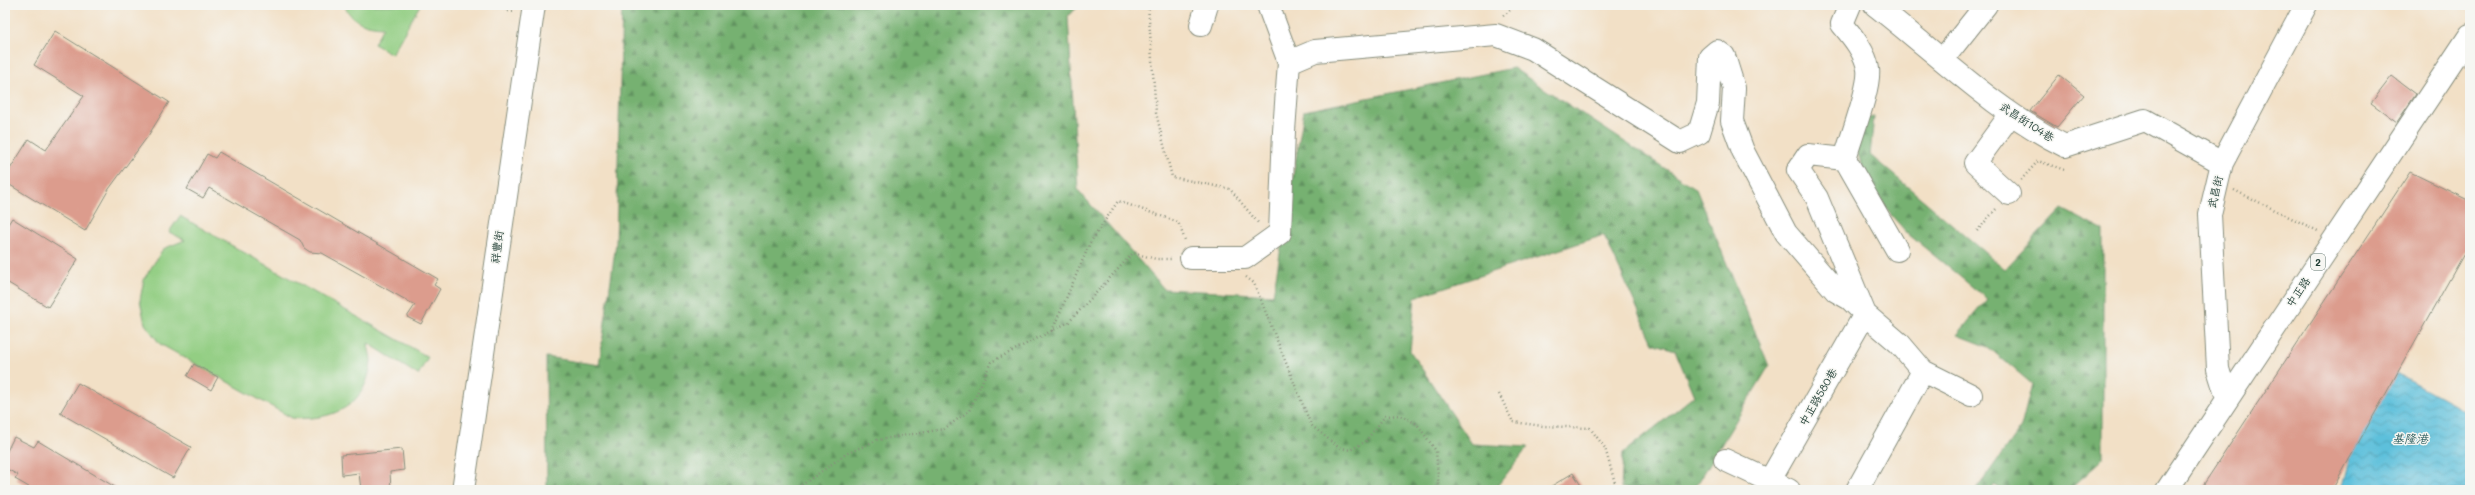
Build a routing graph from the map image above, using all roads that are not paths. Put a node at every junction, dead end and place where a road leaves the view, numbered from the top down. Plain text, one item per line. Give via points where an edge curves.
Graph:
1 (534, 5) edge
2 (1268, 5) edge
3 (1849, 5) edge
4 (1875, 5) edge
5 (1986, 5) edge
6 (2306, 5) edge
7 (2470, 35) edge
8 (1943, 59) junction
9 (1289, 62) junction
10 (2011, 114) junction
11 (1845, 159) junction
12 (2220, 172) junction
13 (2009, 194) dead end
14 (1897, 250) dead end
15 (1191, 258) road end
16 (1865, 314) junction
17 (1923, 372) junction
18 (1971, 395) dead end
19 (2227, 398) junction
20 (1725, 460) dead end
21 (1780, 485) edge
22 (463, 490) edge
23 (1857, 490) edge
24 (2167, 490) edge

1 - 22 main road, 祥豐街
2 - 9 main road
3 - 11 main road via 1842,24 1858,45 1868,69 1864,96
4 - 8 main road, 武昌街104巷
5 - 8 main road
6 - 12 main road, 武昌街
7 - 19 main road, 中正路 / 2
8 - 10 main road, 武昌街104巷
9 - 15 main road via 1280,233 1245,258
9 - 16 main road via 1315,51 1496,35 1533,49 1680,142 1699,133 1708,103 1710,57 1717,51 1724,56 1734,88 1732,121 1743,151 1786,233 1836,291 1850,299
10 - 12 main road, 武昌街104巷 via 2065,146 2146,120
10 - 13 main road via 1976,163
11 - 14 main road
11 - 16 main road via 1808,155 1798,170 1817,198
12 - 19 main road, 武昌街 via 2210,222 2218,369
16 - 17 main road via 1900,344
16 - 21 main road, 中正路580巷
17 - 18 main road
17 - 23 main road
19 - 24 main road, 中正路 / 2
20 - 21 main road, 中正路580巷

